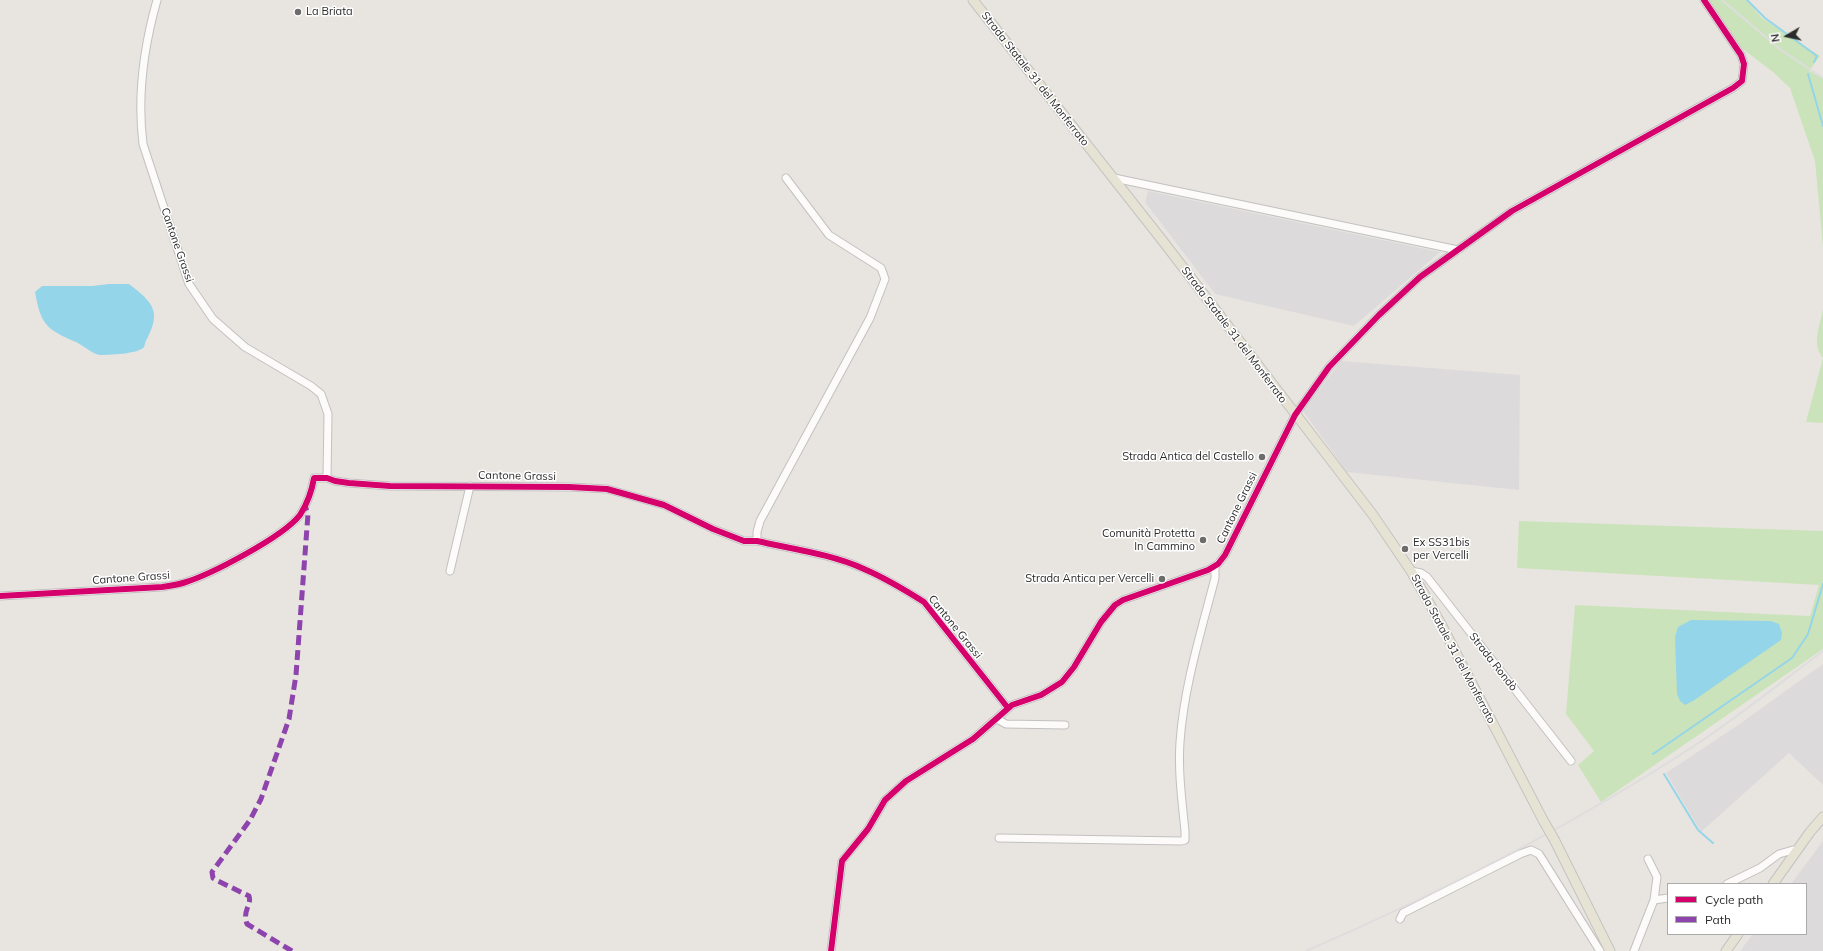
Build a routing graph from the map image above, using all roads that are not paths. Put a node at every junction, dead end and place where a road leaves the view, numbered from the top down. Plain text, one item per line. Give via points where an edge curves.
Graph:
1 (157, 0) edge
2 (973, 0) edge
3 (1704, 0) edge
4 (786, 178) dead end
5 (1114, 178) junction
6 (1458, 250) junction
7 (1295, 415) junction
8 (327, 478) junction
9 (470, 486) junction
10 (756, 541) junction
11 (1215, 567) junction
12 (1411, 571) junction
13 (450, 572) dead end
14 (0, 596) edge
15 (1008, 708) junction
16 (997, 719) junction
17 (1065, 725) dead end
18 (1571, 761) dead end
19 (1823, 817) edge
20 (999, 838) dead end
21 (1796, 851) junction
22 (1648, 859) dead end
23 (1729, 883) edge
24 (1774, 883) edge
25 (1667, 898) edge
26 (1654, 900) junction
27 (1400, 919) dead end
28 (1737, 936) edge
29 (1606, 941) junction
30 (1727, 950) edge
31 (831, 951) edge
32 (1600, 951) edge
33 (1610, 951) edge
34 (1615, 951) edge
35 (1634, 951) edge

1 - 8 street, Cantone Grassi via 147,36 140,122 143,144 189,284 213,319 245,347 321,394 328,414
2 - 5 main road, Strada Statale 31 del Monferrato
3 - 6 street, Cantone Grassi via 1741,55 1744,64 1742,82 1512,211
4 - 10 street via 829,235 881,268 885,279 870,318 760,521
5 - 6 street
5 - 7 main road, Strada Statale 31 del Monferrato
6 - 7 street, Cantone Grassi via 1420,277 1379,315 1329,367
7 - 11 street, Cantone Grassi via 1225,555
7 - 12 main road, Strada Statale 31 del Monferrato via 1373,515
8 - 9 street, Cantone Grassi via 390,486
8 - 14 street, Cantone Grassi via 314,478 305,506 288,527 213,571 182,583 162,587
9 - 10 street, Cantone Grassi via 607,489 664,505 713,530 744,541
9 - 13 street
10 - 15 street, Cantone Grassi via 833,559 863,569 918,598 924,602
11 - 15 street via 1115,605 1062,682 1049,692 1017,702
11 - 20 street via 1215,578 1188,684 1180,742 1185,840
12 - 18 street, Strada Rondò via 1427,577
12 - 29 main road, Strada Statale 31 del Monferrato, bridge via 1445,630
15 - 16 street
16 - 17 street via 1006,724
16 - 31 street via 973,739 894,790 885,800 868,829 845,856 840,869
19 - 21 main road
21 - 23 street via 1779,854 1760,868
21 - 24 main road
22 - 26 street via 1658,883
25 - 26 street
26 - 35 street
27 - 32 street via 1403,913 1532,850 1539,854
28 - 30 main road
29 - 33 main road, Strada Statale 31 del Monferrato
29 - 34 main road, Strada Statale 31 del Monferrato

